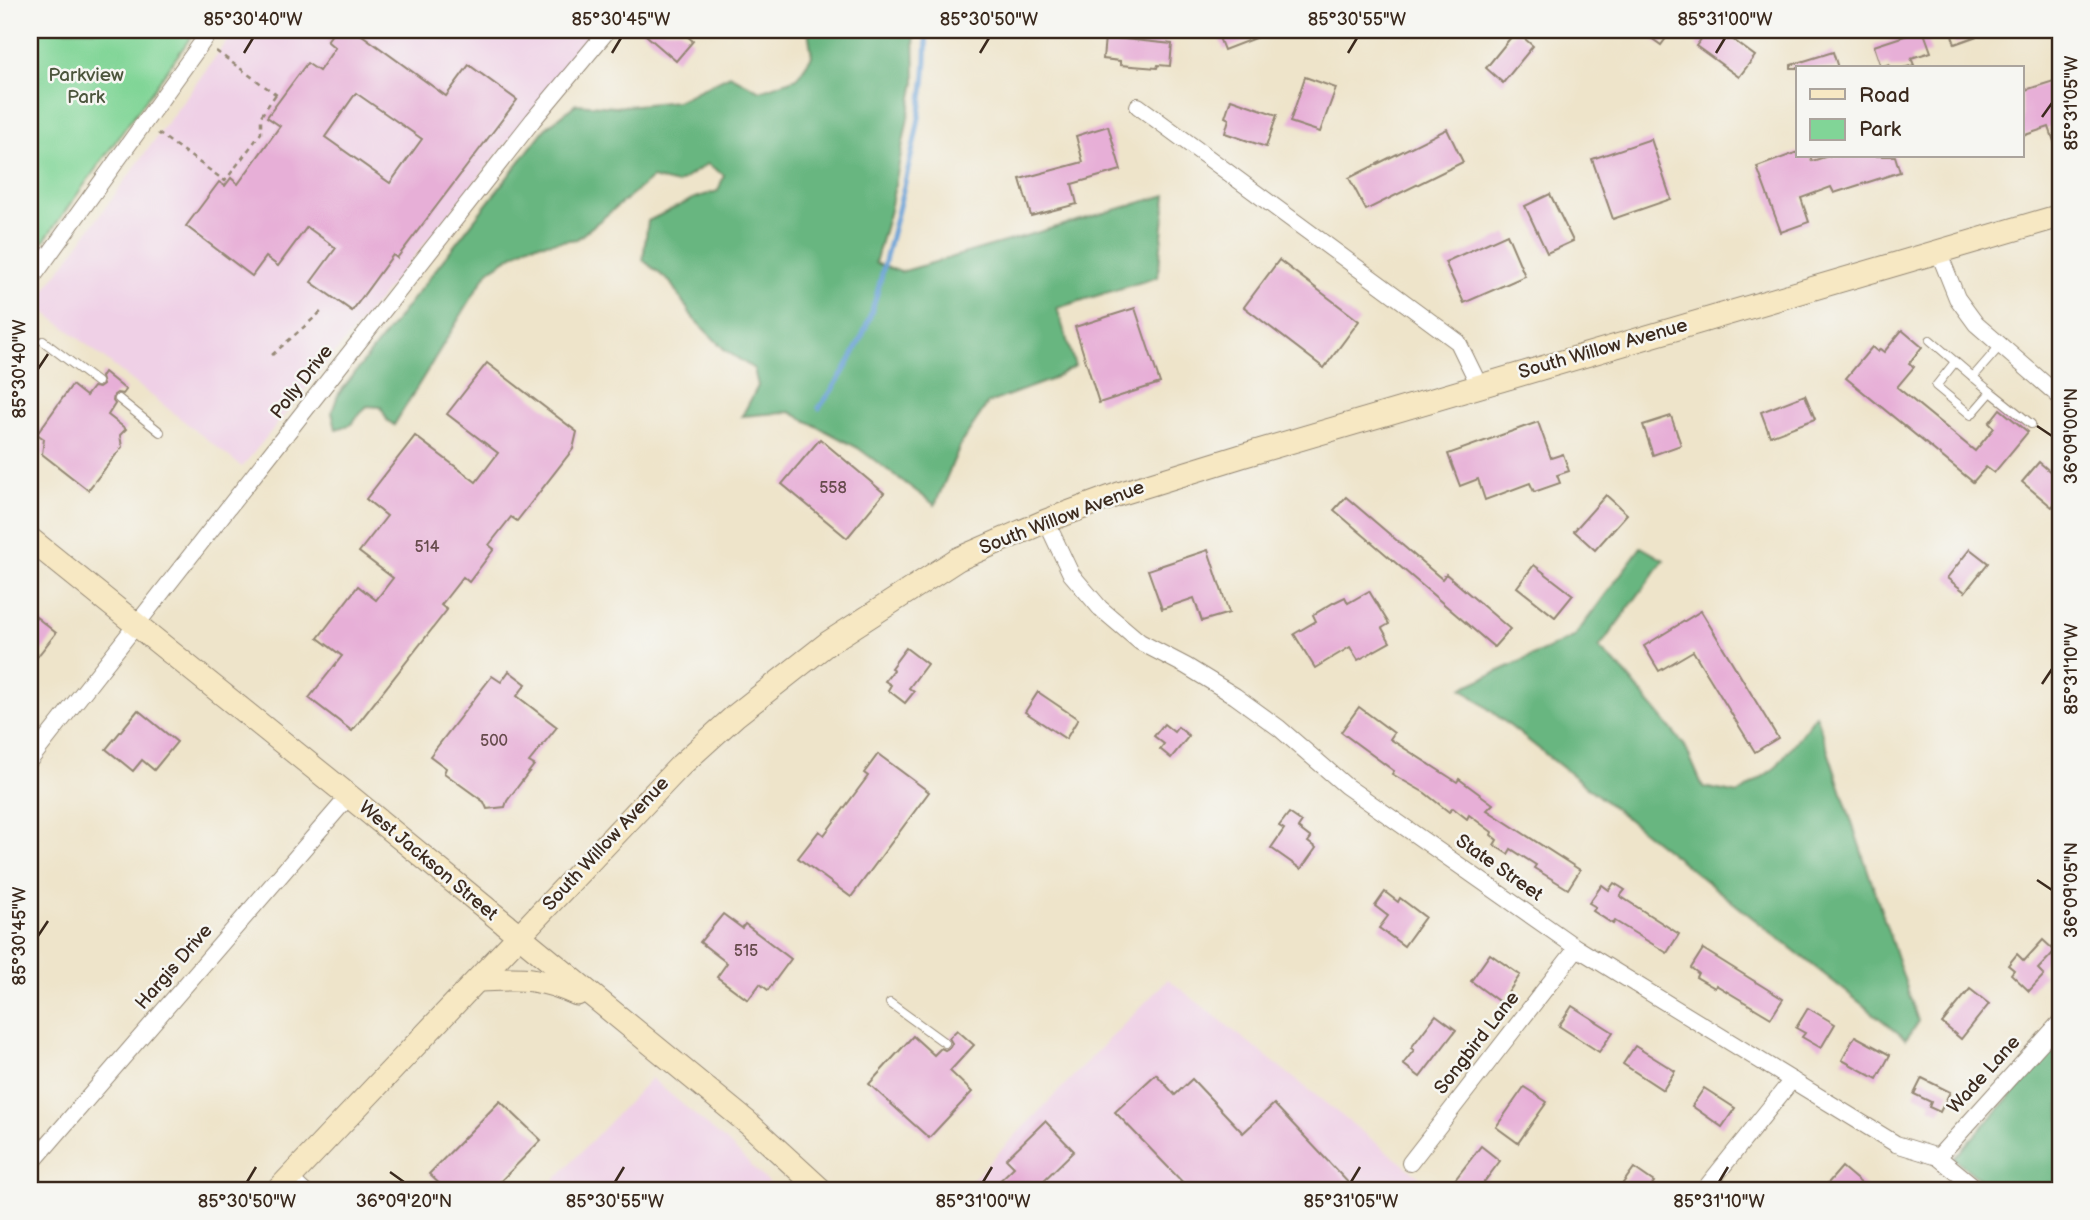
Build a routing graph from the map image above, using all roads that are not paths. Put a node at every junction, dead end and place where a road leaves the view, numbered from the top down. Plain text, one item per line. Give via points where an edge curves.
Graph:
1 (211, 30) edge
2 (608, 30) edge
3 (1138, 106) dead end
4 (2060, 216) edge
5 (1939, 253) junction
6 (30, 281) edge
7 (1930, 340) dead end
8 (43, 341) dead end
9 (2000, 346) junction
10 (1955, 362) junction
11 (1973, 377) junction
12 (97, 382) dead end
13 (1479, 385) junction
14 (1991, 391) junction
15 (2060, 397) edge
16 (119, 400) dead end
17 (2031, 424) dead end
18 (160, 432) dead end
19 (1046, 522) junction
20 (30, 539) edge
21 (136, 627) junction
22 (30, 760) edge
23 (349, 796) junction
24 (519, 936) junction
25 (1577, 948) junction
26 (478, 980) junction
27 (890, 1003) dead end
28 (602, 1005) junction
29 (2060, 1022) edge
30 (945, 1043) dead end
31 (1791, 1080) junction
32 (1938, 1157) junction
33 (1410, 1163) dead end
34 (30, 1165) edge
35 (293, 1185) edge
36 (821, 1190) edge
37 (1704, 1190) edge
38 (1978, 1190) edge

1 - 6 street
2 - 21 street, Polly Drive
3 - 13 street via 1458,342
4 - 5 main road, South Willow Avenue
5 - 9 street via 1957,298
5 - 13 main road, South Willow Avenue
7 - 10 lane
8 - 12 lane
9 - 11 lane
9 - 15 street
10 - 11 lane
10 - 14 lane via 1936,386 1971,415
11 - 14 lane
13 - 19 main road, South Willow Avenue via 1155,483
14 - 17 lane
16 - 18 lane
19 - 24 main road, South Willow Avenue via 958,559 828,643 734,716 681,765
19 - 25 street, State Street via 1071,574 1100,608 1140,642 1235,696 1346,786
20 - 21 main road, West Jackson Street
21 - 22 street, Polly Drive
21 - 23 main road, West Jackson Street
23 - 24 main road, West Jackson Street
23 - 34 street, Hargis Drive
24 - 26 main road, South Willow Avenue
24 - 28 main road, West Jackson Street
25 - 31 street, State Street
25 - 33 street, Songbird Lane
26 - 28 main road via 549,981
26 - 35 main road, South Willow Avenue
27 - 30 lane
28 - 36 main road, West Jackson Street via 748,1123
29 - 32 street, Wade Lane
31 - 32 street, State Street via 1896,1144
31 - 37 street
32 - 38 street, State Street

